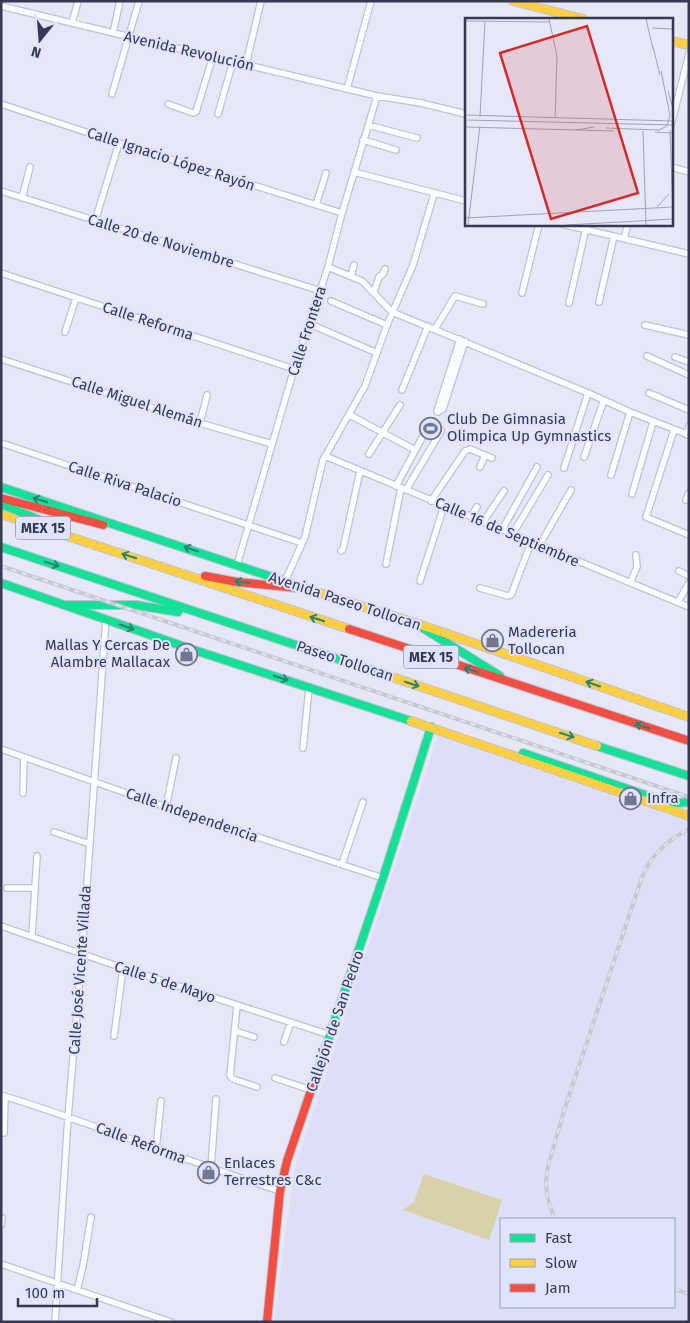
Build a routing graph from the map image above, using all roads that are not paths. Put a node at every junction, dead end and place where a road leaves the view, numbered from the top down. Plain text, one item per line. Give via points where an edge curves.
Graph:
1 (78, 1) edge
2 (120, 1) edge
3 (139, 1) edge
4 (261, 1) edge
5 (371, 1) edge
6 (512, 1) edge
7 (1, 6) edge
8 (579, 18) edge
9 (72, 23) junction
10 (113, 33) junction
11 (130, 36) junction
12 (672, 41) edge
13 (689, 45) edge
14 (689, 54) edge
15 (213, 56) junction
16 (233, 61) junction
17 (246, 64) junction
18 (347, 89) junction
19 (112, 94) dead end
20 (377, 96) junction
21 (1, 104) edge
22 (168, 104) dead end
23 (218, 114) dead end
24 (465, 114) edge
25 (672, 120) edge
26 (368, 125) junction
27 (417, 138) dead end
28 (364, 140) junction
29 (120, 143) junction
30 (396, 150) dead end
31 (30, 167) dead end
32 (672, 167) edge
33 (326, 172) dead end
34 (354, 172) junction
35 (689, 172) edge
36 (1, 191) edge
37 (434, 194) junction
38 (22, 198) junction
39 (465, 201) edge
40 (316, 205) junction
41 (342, 214) junction
42 (95, 221) junction
43 (538, 225) edge
44 (570, 225) edge
45 (628, 225) edge
46 (586, 227) edge
47 (614, 236) junction
48 (624, 238) junction
49 (689, 254) edge
50 (354, 265) dead end
51 (328, 267) junction
52 (385, 269) dead end
53 (1, 273) edge
54 (351, 276) junction
55 (321, 291) junction
56 (374, 292) junction
57 (522, 293) dead end
58 (76, 298) junction
59 (331, 301) dead end
60 (599, 302) dead end
61 (569, 303) dead end
62 (483, 304) dead end
63 (392, 312) junction
64 (310, 324) junction
65 (387, 325) junction
66 (645, 325) dead end
67 (428, 326) junction
68 (435, 329) junction
69 (64, 332) dead end
70 (689, 335) edge
71 (463, 340) junction
72 (377, 353) junction
73 (647, 356) dead end
74 (675, 357) dead end
75 (1, 359) edge
76 (689, 362) edge
77 (294, 369) junction
78 (689, 376) edge
79 (402, 390) dead end
80 (588, 393) junction
81 (649, 393) dead end
82 (207, 395) dead end
83 (604, 400) junction
84 (400, 405) dead end
85 (689, 410) edge
86 (437, 411) dead end
87 (630, 412) junction
88 (350, 415) junction
89 (653, 422) junction
90 (200, 423) junction
91 (430, 423) dead end
92 (689, 426) edge
93 (674, 430) junction
94 (441, 431) dead end
95 (384, 432) junction
96 (688, 435) edge
97 (1, 443) edge
98 (272, 444) junction
99 (415, 450) junction
100 (369, 454) dead end
101 (485, 455) junction
102 (325, 456) junction
103 (584, 457) dead end
104 (492, 458) dead end
105 (480, 466) dead end
106 (537, 467) dead end
107 (564, 468) dead end
108 (360, 471) junction
109 (548, 474) dead end
110 (611, 474) dead end
111 (1, 487) edge
112 (401, 488) junction
113 (504, 490) dead end
114 (571, 490) dead end
115 (689, 493) edge
116 (632, 494) dead end
117 (1, 498) edge
118 (686, 500) dead end
119 (431, 501) junction
120 (1, 504) edge
121 (444, 506) junction
122 (477, 507) dead end
123 (1, 514) edge
124 (471, 516) junction
125 (482, 522) junction
126 (249, 525) junction
127 (120, 526) junction
128 (502, 530) junction
129 (512, 535) junction
130 (689, 535) edge
131 (84, 542) junction
132 (302, 543) junction
133 (531, 543) junction
134 (539, 546) junction
135 (1, 547) edge
136 (341, 551) dead end
137 (636, 555) dead end
138 (386, 564) dead end
139 (237, 565) junction
140 (174, 571) junction
141 (679, 571) dead end
142 (689, 576) edge
143 (285, 581) junction
144 (420, 581) dead end
145 (1, 583) edge
146 (630, 583) junction
147 (689, 583) edge
148 (480, 588) dead end
149 (308, 589) junction
150 (678, 602) junction
151 (65, 605) junction
152 (689, 607) edge
153 (106, 619) junction
154 (415, 623) junction
155 (266, 636) junction
156 (514, 684) junction
157 (309, 688) junction
158 (689, 717) edge
159 (431, 727) junction
160 (442, 730) junction
161 (689, 741) edge
162 (303, 748) dead end
163 (1, 749) edge
164 (24, 757) junction
165 (176, 758) dead end
166 (689, 777) edge
167 (95, 781) junction
168 (23, 793) dead end
169 (362, 802) dead end
170 (689, 802) edge
171 (166, 807) junction
172 (689, 816) edge
173 (54, 832) dead end
174 (90, 844) junction
175 (37, 856) dead end
176 (342, 864) junction
177 (383, 878) junction
178 (7, 888) dead end
179 (35, 888) junction
180 (1, 926) edge
181 (32, 936) junction
182 (82, 953) junction
183 (123, 968) junction
184 (237, 1005) junction
185 (290, 1022) junction
186 (235, 1031) junction
187 (330, 1035) junction
188 (114, 1036) dead end
189 (254, 1037) dead end
190 (284, 1042) dead end
191 (275, 1078) dead end
192 (257, 1088) dead end
193 (311, 1090) junction
194 (3, 1096) edge
195 (216, 1099) dead end
196 (161, 1101) dead end
197 (68, 1117) junction
198 (4, 1133) dead end
199 (156, 1150) junction
200 (211, 1168) junction
201 (280, 1191) junction
202 (91, 1217) dead end
203 (2, 1218) edge
204 (1, 1225) edge
205 (1, 1264) edge
206 (58, 1283) junction
207 (77, 1290) junction
208 (55, 1322) edge
209 (171, 1322) edge
210 (267, 1322) edge

1 - 9 street
2 - 10 street
3 - 11 street
4 - 17 street
5 - 18 street
6 - 8 main road
7 - 9 street, Avenida Revolución
9 - 10 street, Avenida Revolución
10 - 11 street, Avenida Revolución
11 - 15 street, Avenida Revolución
11 - 19 street
12 - 13 main road
14 - 25 street
15 - 16 street, Avenida Revolución
15 - 22 street via 196,112
16 - 17 street, Avenida Revolución
16 - 23 street
17 - 18 street, Avenida Revolución
18 - 20 street, Avenida Revolución
20 - 24 street, Avenida Revolución
20 - 26 street, Calle Frontera
21 - 29 street, Calle Ignacio López Rayón
26 - 27 street
26 - 28 street, Calle Frontera
28 - 30 street
28 - 34 street, Calle Frontera
29 - 40 street, Calle Ignacio López Rayón
29 - 42 street
31 - 38 street
32 - 35 street
33 - 40 street
34 - 37 street
34 - 41 street, Calle Frontera
36 - 38 street, Calle 20 de Noviembre
37 - 39 street
37 - 63 street via 413,265
38 - 42 street, Calle 20 de Noviembre
40 - 41 street, Calle Ignacio López Rayón
41 - 51 street, Calle Frontera
42 - 55 street, Calle 20 de Noviembre
43 - 57 street
44 - 46 street
45 - 48 street
46 - 47 street
46 - 61 street
47 - 48 street
47 - 60 street
48 - 49 street
50 - 54 street
51 - 54 street
51 - 55 street, Calle Frontera
52 - 56 street
53 - 58 street, Calle Reforma
54 - 56 street
55 - 64 street, Calle Frontera
56 - 63 street
58 - 69 street
58 - 77 street, Calle Reforma
59 - 65 street
62 - 68 street via 453,297
63 - 65 street
63 - 67 street
64 - 72 street
64 - 77 street, Calle Frontera
65 - 72 street
66 - 70 street
67 - 68 street
67 - 79 street
68 - 71 street
71 - 80 street
71 - 86 street
72 - 88 street
73 - 78 street
74 - 76 street
75 - 90 street, Calle Miguel Alemán
77 - 98 street, Calle Frontera
80 - 83 street
80 - 107 street
81 - 85 street
82 - 90 street
83 - 87 street
83 - 103 street
84 - 95 street
87 - 89 street
87 - 110 street
88 - 95 street
88 - 102 street
89 - 93 street
89 - 116 street
90 - 98 street, Calle Miguel Alemán
91 - 99 street
92 - 96 street
93 - 96 street
93 - 130 street via 646,517
94 - 112 street
95 - 99 street
95 - 100 street
97 - 126 street, Calle Riva Palacio
98 - 126 street, Calle Frontera
99 - 112 street
101 - 104 street
101 - 105 street
101 - 119 street via 470,449 465,451
102 - 108 street, Calle 16 de Septiembre
102 - 132 street
106 - 128 street
108 - 112 street, Calle 16 de Septiembre
108 - 136 street
109 - 129 street
127 -> 111 main road, Avenida Paseo Tollocan
112 - 119 street, Calle 16 de Septiembre
112 - 138 street
113 - 125 street
114 - 134 street
115 - 118 street
117 - 127 main road via 97,524
119 - 121 street, Calle 16 de Septiembre
120 - 131 main road
121 - 124 street, Calle 16 de Septiembre
121 - 144 street
122 - 124 street
123 - 131 main road, Paseo Tollocan / MEX 15
124 - 125 street, Calle 16 de Septiembre
125 - 128 street, Calle 16 de Septiembre
126 - 132 street, Calle Riva Palacio
126 - 139 street, Calle Frontera
139 -> 127 main road, Avenida Paseo Tollocan
128 - 129 street, Calle 16 de Septiembre
129 - 133 street, Calle 16 de Septiembre
140 -> 131 main road, Paseo Tollocan / MEX 15
132 - 143 street
133 - 134 street, Calle 16 de Septiembre
133 - 148 street via 511,595
134 - 146 street, Calle 16 de Septiembre
135 -> 155 main road, Paseo Tollocan / MEX 15
137 - 146 street via 637,567
139 - 143 main road, Avenida Paseo Tollocan
149 -> 140 main road via 237,582
156 -> 140 main road, Paseo Tollocan / MEX 15
141 - 142 street
143 - 149 main road, Avenida Paseo Tollocan
145 - 151 main road
146 - 150 street, Calle 16 de Septiembre
147 - 150 street
149 - 154 main road, Avenida Paseo Tollocan
150 - 152 street, Calle 16 de Septiembre
151 - 153 main road
151 - 155 main road via 115,604 155,608
153 -> 157 main road
153 - 167 street, Calle José Vicente Villada
154 - 156 main road
158 -> 154 main road, Avenida Paseo Tollocan
155 -> 166 main road, Paseo Tollocan / MEX 15
161 -> 156 main road, Paseo Tollocan / MEX 15
157 - 159 main road
157 - 162 street
159 - 160 main road
159 - 177 main road, Callejón de San Pedro
160 - 170 main road via 483,740 654,798
160 - 172 main road
163 - 164 street, Calle Independencia
164 - 167 street, Calle Independencia
164 - 168 street
165 - 171 street
167 - 171 street, Calle Independencia
167 - 174 street, Calle José Vicente Villada
169 - 176 street
171 - 176 street, Calle Independencia
173 - 174 street
174 - 182 street, Calle José Vicente Villada
175 - 179 street
176 - 177 street, Calle Independencia
177 - 187 main road, Callejón de San Pedro
178 - 179 street
179 - 181 street
180 - 181 street, Calle 5 de Mayo
181 - 182 street, Calle 5 de Mayo
182 - 183 street, Calle 5 de Mayo
182 - 197 street, Calle José Vicente Villada
183 - 184 street, Calle 5 de Mayo
183 - 188 street
184 - 185 street, Calle 5 de Mayo
184 - 186 street
185 - 187 street, Calle 5 de Mayo
185 - 190 street
186 - 189 street
186 - 192 street via 231,1077
187 - 193 main road, Callejón de San Pedro
191 - 193 street
193 - 201 main road, Callejón de San Pedro
194 - 197 street, Calle Reforma
194 - 198 street
195 - 200 street
196 - 199 street
197 - 199 street, Calle Reforma
197 - 206 street, Calle José Vicente Villada
199 - 200 street, Calle Reforma
200 - 201 street, Calle Reforma
201 - 210 main road, Callejón de San Pedro
202 - 207 street
203 - 204 street
205 - 206 street
206 - 207 street
206 - 208 street, Calle José Vicente Villada
207 - 209 street

